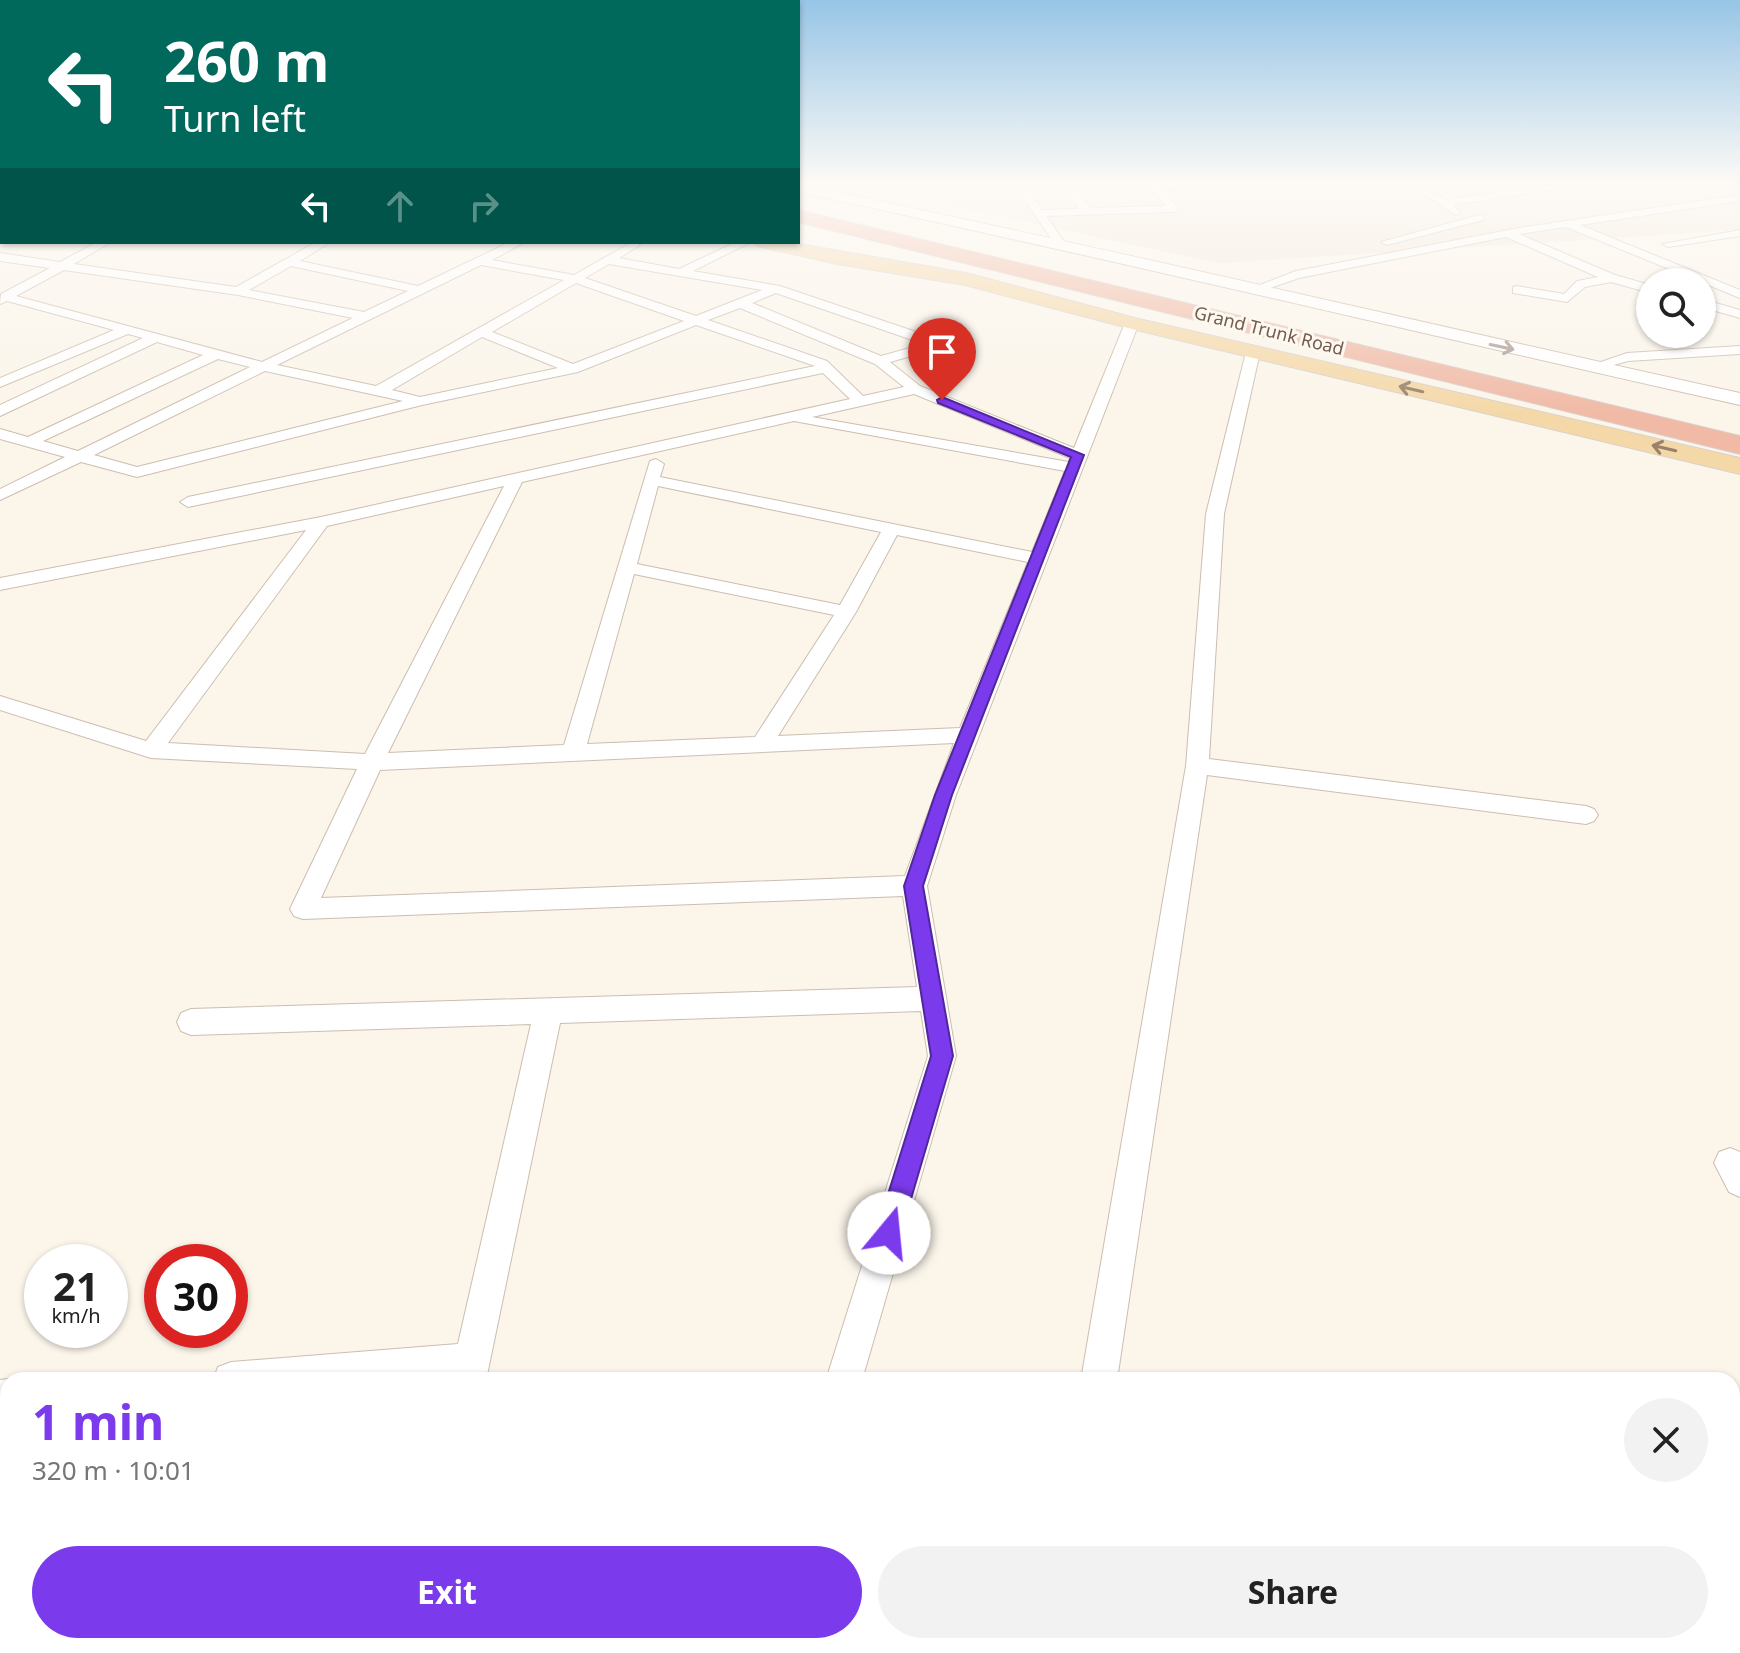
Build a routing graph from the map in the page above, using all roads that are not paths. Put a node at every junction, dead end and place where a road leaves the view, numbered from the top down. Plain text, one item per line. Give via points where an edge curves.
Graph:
1 (30, 260) edge
2 (74, 260) edge
3 (292, 260) edge
4 (607, 260) joint
5 (706, 260) edge
6 (850, 260) edge
7 (980, 260) edge
8 (1029, 260) edge
9 (1130, 260) edge
10 (1344, 260) edge
11 (1371, 260) edge
12 (1573, 260) edge
13 (1657, 260) edge
14 (478, 261) joint
15 (289, 262) junction
16 (67, 264) junction
17 (1351, 264) junction
18 (683, 271) junction
19 (573, 278) junction
20 (1611, 278) junction
21 (1636, 285) edge
22 (776, 289) junction
23 (418, 290) junction
24 (1253, 290) junction
25 (1517, 290) dead end
26 (238, 291) junction
27 (1740, 294) edge
28 (2, 298) edge
29 (738, 302) junction
30 (1716, 307) edge
31 (1740, 314) edge
32 (363, 316) junction
33 (697, 319) junction
34 (1132, 323) junction
35 (126, 330) junction
36 (481, 332) junction
37 (155, 338) junction
38 (1740, 350) edge
39 (1253, 352) junction
40 (216, 354) junction
41 (880, 361) junction
42 (1599, 365) dead end
43 (261, 366) junction
44 (827, 368) junction
45 (573, 369) junction
46 (0, 383) edge
47 (915, 389) junction
48 (379, 391) junction
49 (1740, 399) edge
50 (422, 401) junction
51 (861, 402) junction
52 (0, 411) edge
53 (790, 418) junction
54 (1740, 427) edge
55 (0, 434) edge
56 (29, 442) junction
57 (1740, 445) edge
58 (661, 447) junction
59 (80, 455) junction
60 (1076, 462) junction
61 (1740, 466) edge
62 (515, 480) junction
63 (651, 480) junction
64 (0, 495) edge
65 (188, 502) dead end
66 (321, 522) junction
67 (892, 528) junction
68 (1038, 559) junction
69 (626, 567) junction
70 (0, 584) edge
71 (846, 612) junction
72 (0, 703) edge
73 (967, 735) junction
74 (762, 744) junction
75 (151, 750) junction
76 (573, 753) junction
77 (372, 762) junction
78 (1197, 766) junction
79 (1586, 815) dead end
80 (914, 886) junction
81 (933, 999) junction
82 (548, 1011) junction
83 (191, 1022) dead end
84 (470, 1371) edge
85 (443, 1372) edge
86 (846, 1372) edge
87 (1100, 1372) edge

1 - 16 street
2 - 16 street
3 - 15 street
4 - 18 street
4 - 19 street
5 - 18 street
6 - 34 main road via 966,279
7 - 57 highway, Grand Trunk Road
8 - 54 highway, Grand Trunk Road
9 - 24 street
10 - 17 street
11 - 17 street
12 - 20 street
13 - 27 street
14 - 19 street
14 - 23 street
15 - 23 street
15 - 26 street
16 - 26 street
16 - 28 street
17 - 24 street
18 - 22 street
19 - 33 street
19 - 36 street
20 - 21 street
20 - 25 street via 1581,284 1567,298
22 - 29 street
22 - 41 street via 938,344
23 - 32 street
24 -> 49 street
26 - 32 street
28 - 35 street
29 - 33 street
29 - 41 street
30 - 31 street
32 - 43 street
33 - 44 street
33 - 45 street
34 - 39 main road
34 - 60 street
35 - 37 street
35 - 46 street
36 - 45 street
36 - 48 street
37 - 40 street
37 - 52 street
38 - 42 street via 1627,357
61 -> 39 main road
39 - 78 street via 1215,514
40 - 43 street
40 - 56 street
41 - 47 street
43 - 48 street
43 - 59 street
44 - 51 street
44 - 65 street
45 - 50 street
47 - 51 street
47 - 60 street
48 - 50 street
50 - 59 street via 137,472
51 - 53 street
53 - 58 street
53 - 60 street
55 - 56 street
56 - 59 street
58 - 62 street
58 - 63 street
59 - 64 street
60 - 68 street
62 - 66 street
62 - 77 street
63 - 67 street
63 - 69 street
66 - 70 street
66 - 75 street
67 - 68 street
67 - 71 street
68 - 73 street
69 - 71 street
69 - 76 street
71 - 74 street
72 - 75 street
73 - 74 street
73 - 80 street
74 - 76 street
75 - 77 street
76 - 77 street
77 - 80 street via 303,909
78 - 79 street
78 - 87 street
80 - 81 street
81 - 82 street
81 - 86 street via 942,1056
82 - 83 street
82 - 84 street
84 - 85 street

